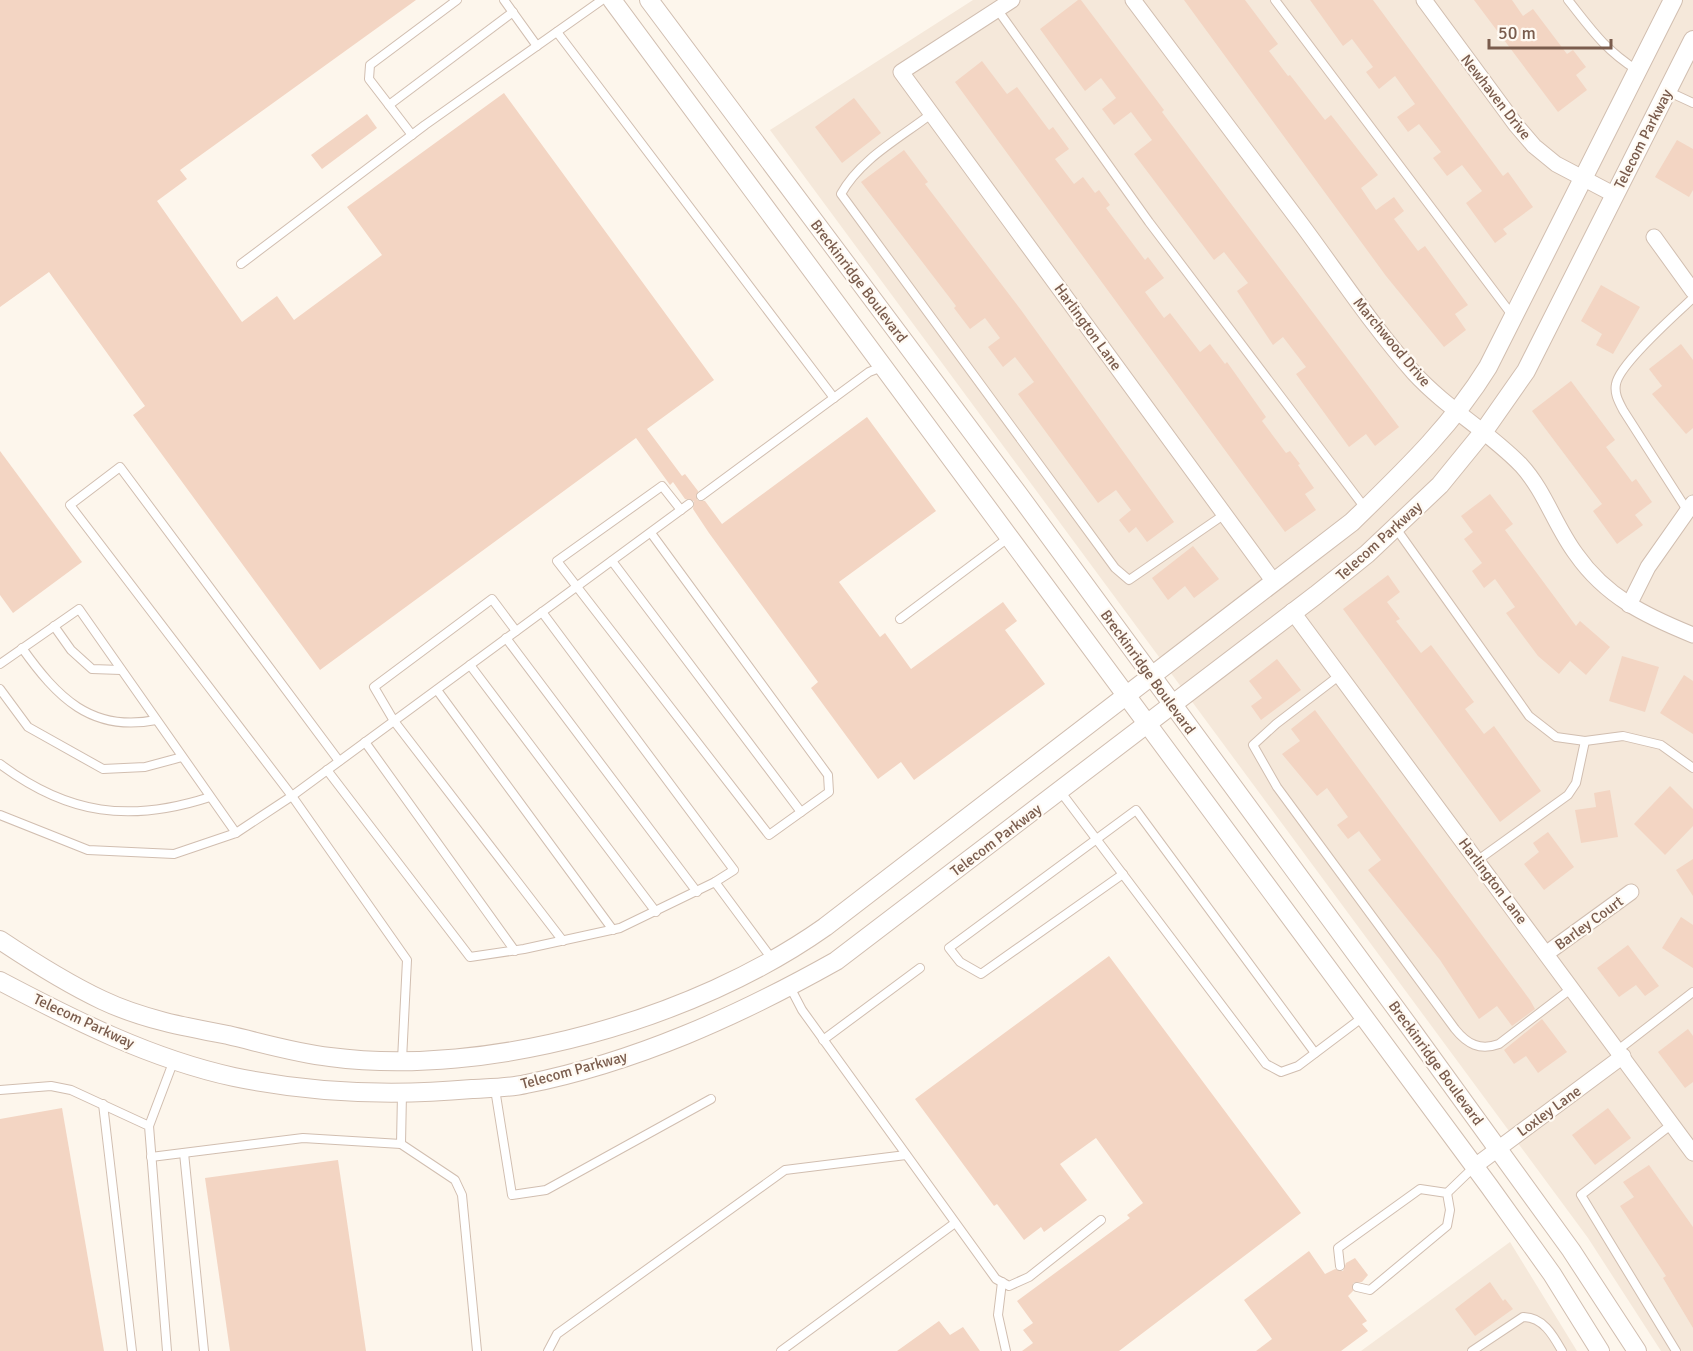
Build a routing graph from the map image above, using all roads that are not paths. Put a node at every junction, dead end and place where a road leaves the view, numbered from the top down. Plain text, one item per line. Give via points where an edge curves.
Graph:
1 (457, 0) edge
2 (504, 0) edge
3 (602, 0) edge
4 (612, 0) edge
5 (649, 0) edge
6 (1012, 0) edge
7 (1132, 0) edge
8 (1275, 0) edge
9 (1424, 0) edge
10 (1568, 0) edge
11 (1673, 0) edge
12 (998, 9) junction
13 (513, 12) junction
14 (557, 32) junction
15 (1693, 40) edge
16 (537, 46) junction
17 (1638, 71) junction
18 (1667, 91) junction
19 (1693, 103) edge
20 (389, 105) junction
21 (932, 114) junction
22 (412, 135) junction
23 (1584, 179) junction
24 (1615, 195) junction
25 (1654, 237) dead end
26 (241, 264) dead end
27 (1693, 291) edge
28 (1693, 298) edge
29 (1514, 316) junction
30 (908, 348) junction
31 (883, 366) junction
32 (834, 398) junction
33 (1458, 412) junction
34 (1484, 431) junction
35 (701, 496) dead end
36 (689, 504) dead end
37 (1690, 507) edge
38 (1365, 509) junction
39 (681, 510) junction
40 (1225, 514) junction
41 (1395, 528) junction
42 (651, 533) junction
43 (1009, 537) junction
44 (612, 561) junction
45 (1274, 582) junction
46 (576, 587) junction
47 (1629, 605) junction
48 (1292, 611) junction
49 (542, 612) junction
50 (900, 619) dead end
51 (54, 626) junction
52 (516, 631) junction
53 (1693, 635) edge
54 (506, 638) junction
55 (22, 648) junction
56 (0, 664) edge
57 (470, 665) junction
58 (121, 670) junction
59 (1340, 675) junction
60 (1152, 676) junction
61 (0, 689) edge
62 (436, 690) junction
63 (1126, 695) junction
64 (1172, 705) junction
65 (156, 720) junction
66 (394, 721) junction
67 (1148, 725) junction
68 (1585, 741) junction
69 (365, 742) junction
70 (182, 757) junction
71 (339, 761) junction
72 (0, 764) edge
73 (1693, 768) edge
74 (327, 770) junction
75 (1060, 791) junction
76 (292, 796) junction
77 (210, 797) junction
78 (801, 812) junction
79 (0, 815) edge
80 (236, 833) junction
81 (1097, 840) junction
82 (1478, 860) junction
83 (1123, 874) junction
84 (715, 882) junction
85 (697, 892) junction
86 (1631, 892) dead end
87 (656, 912) junction
88 (613, 930) junction
89 (0, 940) edge
90 (563, 941) junction
91 (515, 951) junction
92 (1546, 953) junction
93 (772, 960) junction
94 (920, 968) dead end
95 (0, 981) edge
96 (790, 987) junction
97 (1572, 988) junction
98 (1693, 992) edge
99 (1364, 1016) junction
100 (823, 1040) junction
101 (1315, 1053) junction
102 (1621, 1053) junction
103 (175, 1058) junction
104 (402, 1061) junction
105 (495, 1088) junction
106 (0, 1090) edge
107 (402, 1093) junction
108 (711, 1099) dead end
109 (103, 1104) junction
110 (1672, 1124) junction
111 (149, 1126) junction
112 (401, 1144) junction
113 (1691, 1145) edge
114 (1498, 1148) junction
115 (184, 1153) junction
116 (906, 1155) junction
117 (151, 1157) junction
118 (1475, 1166) junction
119 (1447, 1193) junction
120 (1101, 1220) dead end
121 (955, 1223) junction
122 (1340, 1266) dead end
123 (1002, 1282) junction
124 (1357, 1287) dead end
125 (132, 1351) edge
126 (167, 1351) edge
127 (204, 1351) edge
128 (477, 1351) edge
129 (548, 1351) edge
130 (781, 1351) edge
131 (1006, 1351) edge
132 (1472, 1351) edge
133 (1562, 1351) edge
134 (1600, 1351) edge
135 (1637, 1351) edge
136 (1676, 1351) edge

1 - 20 lane via 370,65 369,79
2 - 13 lane
3 - 14 lane
4 - 31 street, Breckinridge Boulevard
5 - 30 street, Breckinridge Boulevard
6 - 12 street
7 - 33 street, Marchwood Drive via 1366,313 1414,373
8 - 29 lane
9 - 23 street, Newhaven Drive via 1522,132 1556,164
10 - 17 lane via 1596,38
11 - 17 street, Telecom Parkway
12 - 21 street, Harlington Lane via 900,72
12 - 38 lane via 1149,222
13 - 16 lane
13 - 20 lane
14 - 16 lane
14 - 32 lane
15 - 18 street, Telecom Parkway
16 - 22 lane
17 - 23 street, Telecom Parkway
18 - 19 lane
18 - 24 street, Telecom Parkway
20 - 22 lane
21 - 40 street, Harlington Lane
21 - 40 lane via 867,162 849,178 841,194 908,289 1115,568 1129,580
22 - 26 lane
23 - 24 street, Newhaven Drive
23 - 29 street, Telecom Parkway
24 - 34 street, Telecom Parkway via 1526,371
25 - 27 street
28 - 37 lane via 1620,372 1616,384 1616,396 1623,410
29 - 33 street, Telecom Parkway via 1488,367
30 - 31 street
30 - 60 street, Breckinridge Boulevard
31 - 32 lane
31 - 43 street, Breckinridge Boulevard
32 - 35 lane
33 - 34 street, Marchwood Drive
33 - 38 street, Telecom Parkway via 1421,456
34 - 41 street, Telecom Parkway via 1440,485
34 - 47 street, Marchwood Drive via 1522,466 1575,553 1597,579
36 - 39 lane
37 - 47 street via 1648,567
38 - 45 street, Telecom Parkway
39 - 42 lane
39 - 46 lane via 662,486 557,561
40 - 45 street, Harlington Lane
41 - 48 street, Telecom Parkway
41 - 68 lane via 1528,716 1556,737
42 - 44 lane
42 - 78 lane via 828,775 829,792
43 - 50 lane
43 - 63 street, Breckinridge Boulevard
44 - 46 lane
44 - 78 lane
45 - 60 street, Telecom Parkway
46 - 49 lane
46 - 78 lane via 769,835
47 - 53 street, Marchwood Drive
48 - 59 street, Harlington Lane
48 - 64 street, Telecom Parkway
49 - 52 lane
49 - 84 lane via 734,870
51 - 55 lane
51 - 58 lane via 71,650 92,669
51 - 58 lane via 78,609
52 - 54 lane
52 - 66 lane via 492,599 374,687
54 - 57 lane
54 - 85 lane
55 - 56 lane
55 - 65 lane via 48,685 72,705 109,722 136,724
57 - 62 lane
57 - 87 lane
58 - 65 lane
59 - 82 street, Harlington Lane
59 - 97 lane via 1253,745 1277,787 1455,1029 1462,1038 1480,1047 1499,1044
60 - 63 street, Telecom Parkway
60 - 64 street, Breckinridge Boulevard
61 - 70 lane via 28,727 103,769 145,767
62 - 66 lane
62 - 88 lane
63 - 67 street, Breckinridge Boulevard
63 - 93 street, Telecom Parkway via 825,927
64 - 67 street, Telecom Parkway
64 - 114 street, Breckinridge Boulevard
65 - 70 lane
66 - 69 lane
66 - 90 lane
67 - 75 street, Telecom Parkway
67 - 99 street, Breckinridge Boulevard
68 - 73 lane via 1623,736 1661,745
68 - 82 lane via 1576,783 1569,795
69 - 71 lane
69 - 91 lane
70 - 77 lane
71 - 74 lane
71 - 76 lane via 120,467 70,505
72 - 77 lane via 24,782 79,806 132,813 180,807
74 - 76 lane
74 - 91 lane via 470,957
75 - 81 lane
75 - 96 street, Telecom Parkway via 836,961
76 - 80 lane
76 - 104 lane via 407,960
77 - 80 lane
79 - 80 lane via 88,850 174,854
81 - 83 lane
81 - 83 lane via 949,948 960,962 981,974
81 - 101 lane via 1136,810
82 - 92 street, Harlington Lane
83 - 101 lane via 1266,1064 1281,1072 1298,1066
84 - 85 lane
84 - 93 lane
85 - 87 lane
86 - 92 street, Barley Court
87 - 88 lane
88 - 90 lane
89 - 104 street, Telecom Parkway via 103,1000 147,1017 197,1031 330,1057
90 - 91 lane
92 - 97 street, Harlington Lane
93 - 96 street
93 - 104 street, Telecom Parkway via 746,975 595,1032 512,1051
94 - 100 lane
95 - 103 street, Telecom Parkway via 99,1032
96 - 100 lane
96 - 105 street, Telecom Parkway via 688,1036 606,1065
97 - 102 street, Harlington Lane
98 - 102 lane
99 - 101 lane
99 - 118 street, Breckinridge Boulevard
100 - 116 lane
102 - 110 street, Harlington Lane
102 - 114 street, Loxley Lane
103 - 107 street, Telecom Parkway via 231,1076 279,1085
103 - 111 lane
104 - 107 street
105 - 107 street, Telecom Parkway
105 - 108 lane via 512,1195 546,1190
106 - 109 lane via 51,1086
107 - 112 lane
109 - 111 lane
109 - 125 lane
110 - 113 street, Harlington Lane
110 - 136 lane via 1581,1195
111 - 117 lane
112 - 115 lane via 303,1138
112 - 128 lane via 459,1187
114 - 118 street, Loxley Lane
114 - 135 street, Breckinridge Boulevard
115 - 117 lane
115 - 127 lane
116 - 121 lane
116 - 129 lane via 785,1170 557,1334
117 - 126 lane
118 - 119 lane
118 - 134 street, Breckinridge Boulevard via 1552,1274
119 - 122 lane via 1420,1189 1338,1248
119 - 124 lane via 1447,1226 1370,1290
120 - 123 lane via 1029,1277 1009,1286
121 - 123 lane via 996,1280
121 - 130 lane
123 - 131 lane via 998,1316
132 - 133 lane via 1523,1317 1534,1317

